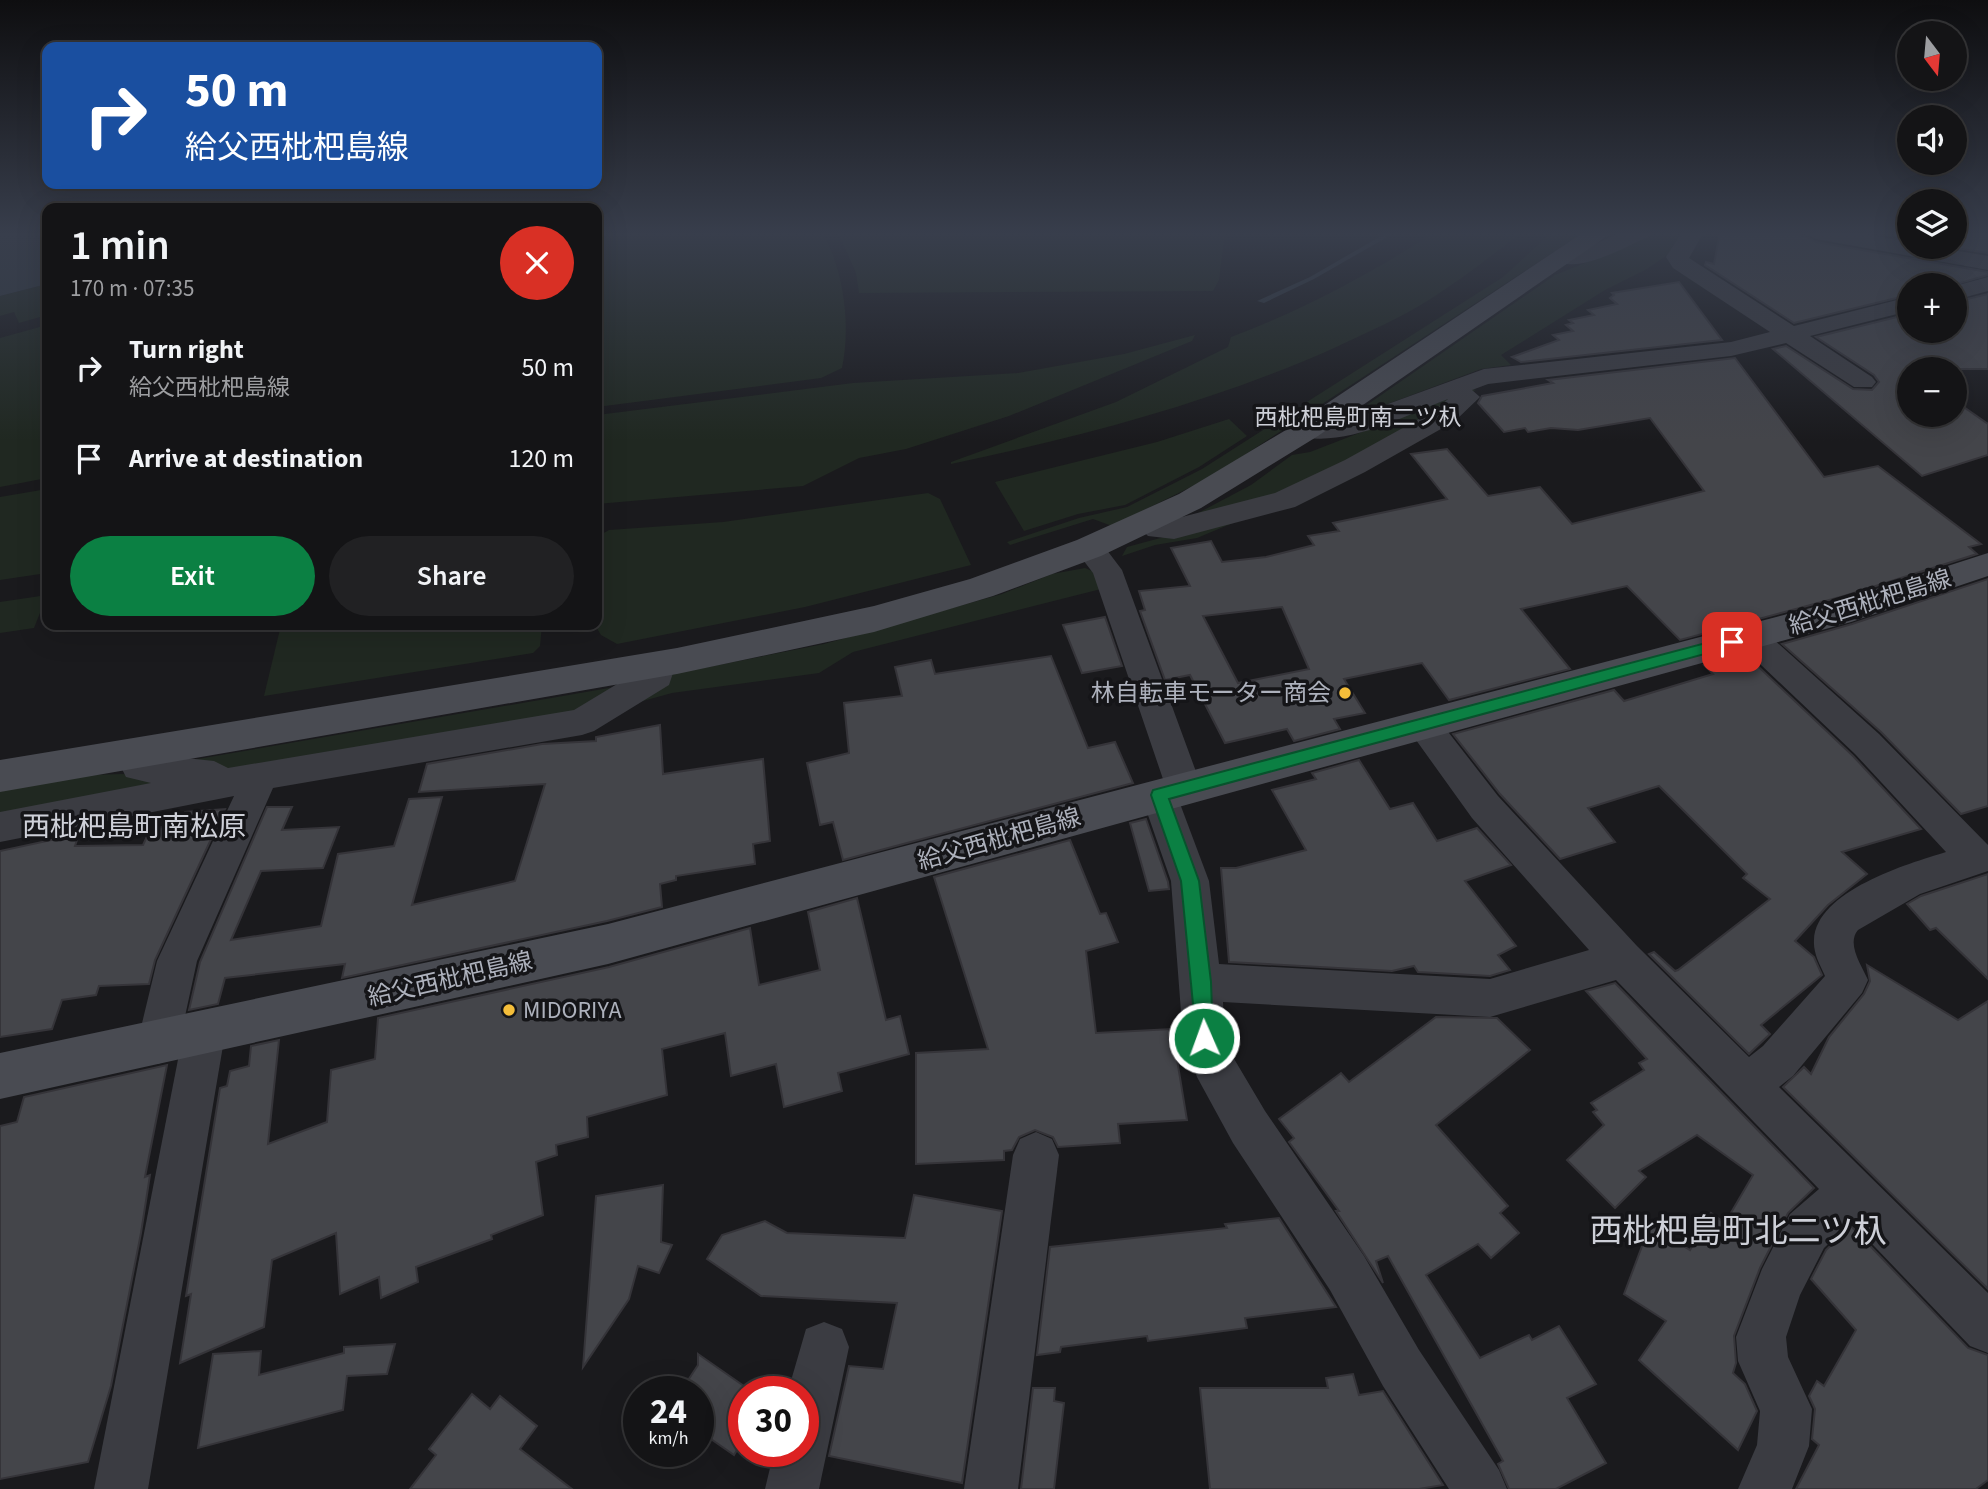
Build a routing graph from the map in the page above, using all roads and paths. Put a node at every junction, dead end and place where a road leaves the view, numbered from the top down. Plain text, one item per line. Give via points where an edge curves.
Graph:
1 (1499, 301) edge
2 (1739, 301) edge
3 (1897, 307) edge
4 (1790, 335) junction
5 (1479, 379) junction
6 (1863, 382) dead end
7 (1307, 430) junction
8 (1149, 523) junction
9 (1089, 548) junction
10 (1988, 564) edge
11 (1751, 637) junction
12 (660, 664) junction
13 (1423, 724) junction
14 (141, 752) junction
15 (0, 776) edge
16 (248, 779) junction
17 (1172, 791) junction
18 (0, 827) edge
19 (1623, 959) junction
20 (1201, 982) junction
21 (204, 1034) junction
22 (158, 1044) junction
23 (0, 1076) edge
24 (1747, 1085) junction
25 (1037, 1155) dead end
26 (1851, 1191) junction
27 (1988, 1328) edge
28 (824, 1347) dead end
29 (817, 1376) edge
30 (797, 1467) edge
31 (121, 1489) edge
32 (792, 1489) edge
33 (991, 1489) edge
34 (1480, 1489) edge
35 (1765, 1489) edge

1 - 7 street
2 - 4 street
3 - 4 street
4 - 5 street via 1731,349
4 - 6 street
5 - 7 street via 1375,418 1336,429
5 - 8 street via 1487,387 1459,402 1459,407 1284,500 1174,528 1158,529
7 - 8 street
8 - 9 street
9 - 12 street via 981,588 874,619
9 - 17 street via 1107,570
10 - 11 street, 給父西枇杷島線 via 1891,598
11 - 13 street, 給父西枇杷島線
11 - 24 street via 1867,744 1977,859 1908,879 1838,924 1833,943 1848,980 1778,1061
12 - 14 street
12 - 16 street via 657,676 582,722
13 - 17 street, 給父西枇杷島線
13 - 19 street via 1485,807
14 - 15 street
14 - 16 street via 139,767
16 - 18 street
16 - 22 street via 177,961
17 - 20 street via 1190,881
17 - 21 street, 給父西枇杷島線 via 608,944
19 - 20 street via 1490,998
19 - 24 street
20 - 34 street via 1204,1038 1212,1062
21 - 22 street, 給父西枇杷島線
21 - 31 street
22 - 23 street, 給父西枇杷島線
24 - 26 street
25 - 33 street
26 - 27 street
26 - 35 street via 1807,1231 1779,1286 1761,1337 1763,1361 1786,1409 1783,1447
28 - 29 street
30 - 32 street

